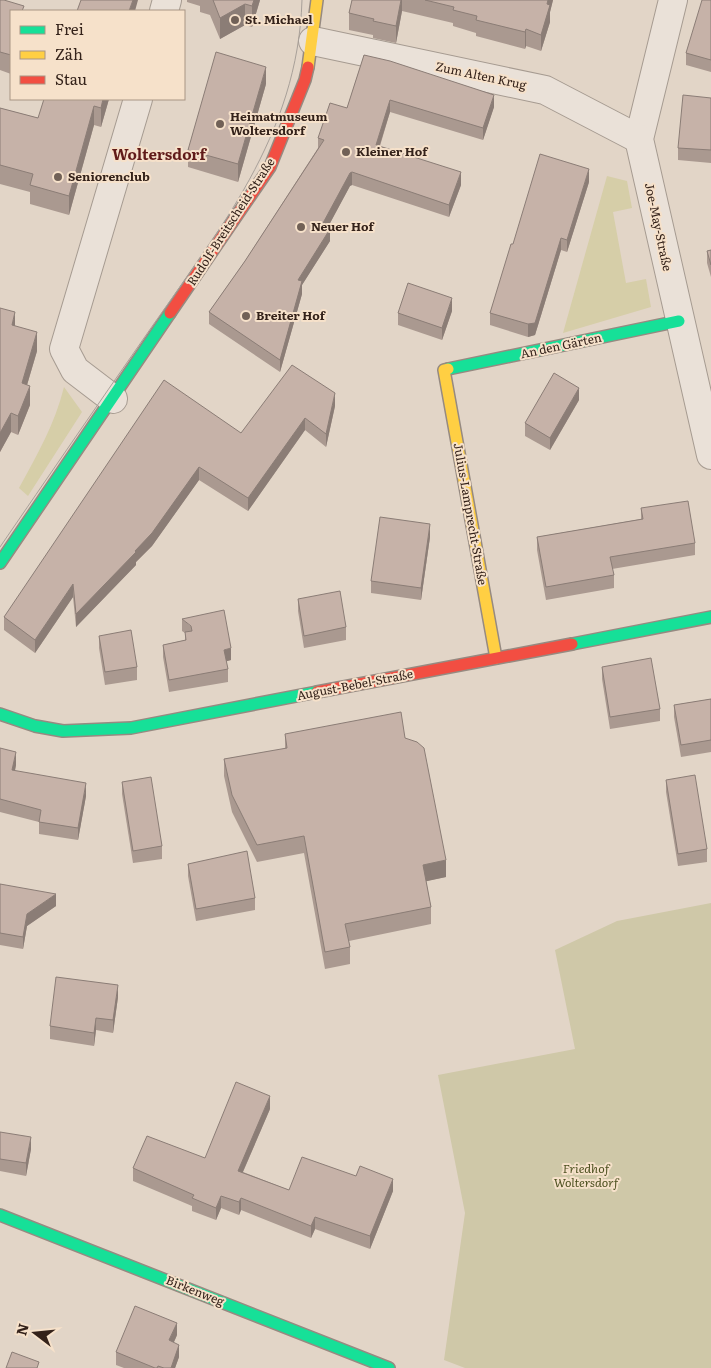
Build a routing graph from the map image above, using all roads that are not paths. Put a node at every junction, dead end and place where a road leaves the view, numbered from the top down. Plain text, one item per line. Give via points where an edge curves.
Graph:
1 (317, 0) edge
2 (673, 0) edge
3 (313, 41) junction
4 (138, 100) edge
5 (639, 139) junction
6 (679, 321) junction
7 (444, 370) joint
8 (114, 399) junction
9 (711, 455) edge
10 (0, 563) edge
11 (711, 617) edge
12 (496, 658) junction
13 (0, 714) edge
14 (0, 1215) edge
15 (389, 1368) edge

1 - 3 street, Rudolf-Breitscheid-Straße
2 - 5 street, Joe-May-Straße
3 - 5 street, Zum Alten Krug via 545,90
3 - 8 street, Rudolf-Breitscheid-Straße via 301,93 270,167
4 - 8 street via 64,349 76,370
5 - 6 street, Joe-May-Straße
6 - 7 street, An den Gärten
6 - 9 street, Joe-May-Straße
7 - 12 street, Julius-Lamprecht-Straße
8 - 10 street, Rudolf-Breitscheid-Straße
11 - 12 street, August-Bebel-Straße
12 - 13 street, August-Bebel-Straße via 131,728 63,731
14 - 15 street, Birkenweg

